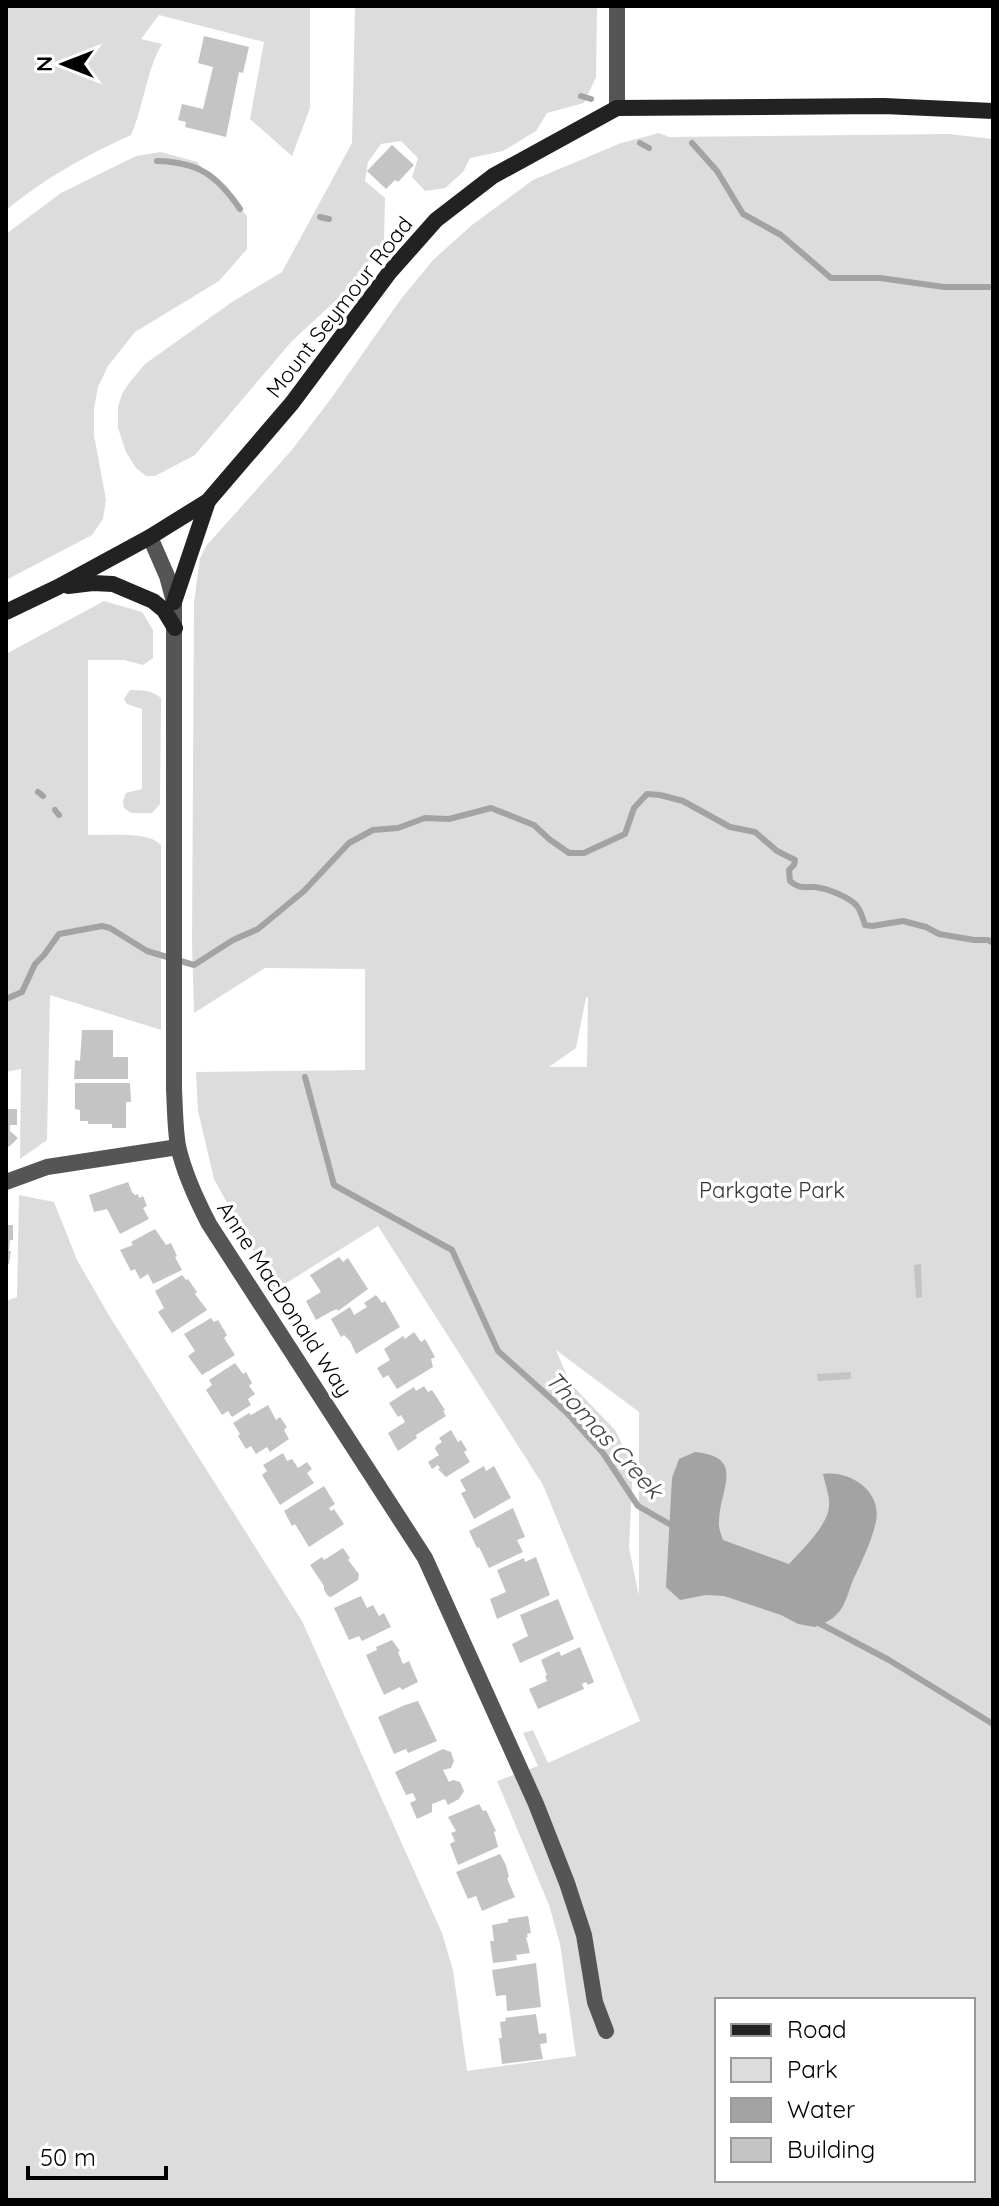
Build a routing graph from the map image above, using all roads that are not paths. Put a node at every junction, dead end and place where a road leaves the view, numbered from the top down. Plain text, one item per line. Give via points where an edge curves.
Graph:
1 (617, 6) edge
2 (617, 108) junction
3 (988, 109) edge
4 (208, 501) junction
5 (150, 537) junction
6 (58, 587) junction
7 (174, 602) junction
8 (6, 612) edge
9 (175, 628) junction
10 (178, 1147) junction
11 (6, 1182) edge
12 (606, 2031) dead end

1 - 2 street
2 - 3 street, Mount Seymour Road
2 - 4 street, Mount Seymour Road via 493,176 436,220
4 - 5 street, Mount Seymour Road
4 - 7 street
5 - 6 street, Mount Seymour Road
5 - 7 street, Anne MacDonald Way
6 - 8 street, Mount Seymour Road
6 - 9 street via 113,584 153,601
7 - 9 street, Anne MacDonald Way
9 - 10 street, Anne MacDonald Way via 173,996
10 - 11 street via 47,1167
10 - 12 street, Anne MacDonald Way via 209,1224 425,1558 573,1897

